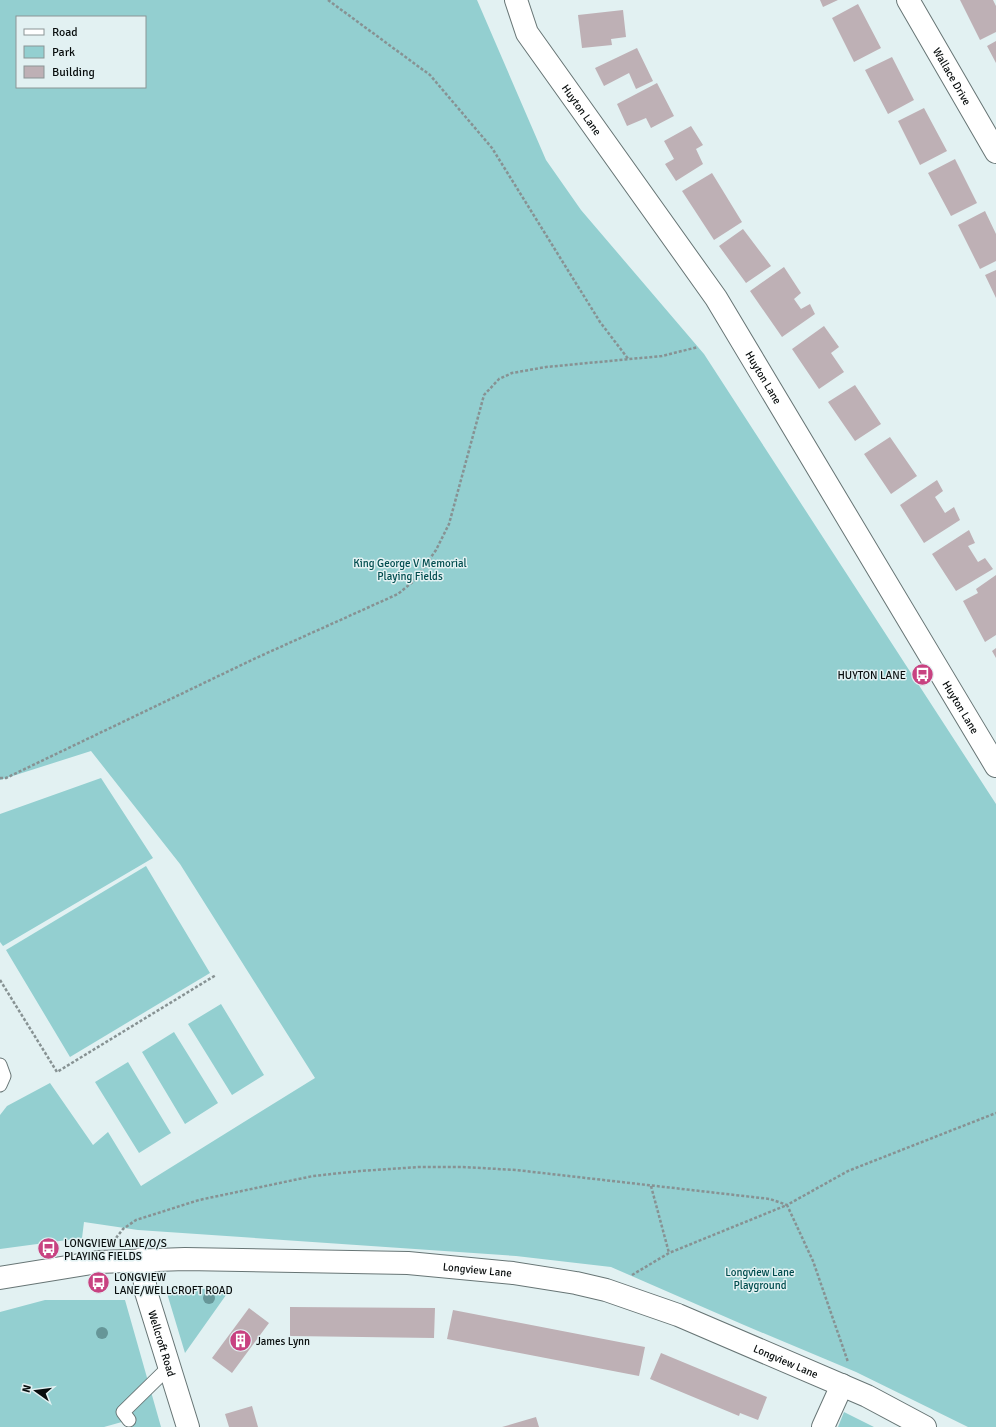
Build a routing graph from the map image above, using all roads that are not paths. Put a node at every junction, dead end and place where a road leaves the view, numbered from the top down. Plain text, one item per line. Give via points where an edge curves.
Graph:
1 (516, 0) edge
2 (908, 0) edge
3 (996, 152) edge
4 (996, 766) edge
5 (0, 1065) edge
6 (0, 1085) edge
7 (142, 1260) junction
8 (0, 1278) edge
9 (170, 1366) junction
10 (845, 1375) junction
11 (129, 1420) dead end
12 (188, 1427) edge
13 (823, 1427) edge
14 (925, 1427) edge

1 - 4 street, Huyton Lane via 527,33 716,298
2 - 3 street, Wallace Drive
5 - 6 lane via 4,1076
7 - 8 street, Longview Lane via 98,1262
7 - 9 street, Wellcroft Road via 144,1285
7 - 10 street, Longview Lane via 408,1263 513,1273 576,1283 606,1290
9 - 11 lane via 123,1412
9 - 12 street, Wellcroft Road
10 - 13 street
10 - 14 street, Longview Lane via 867,1396

